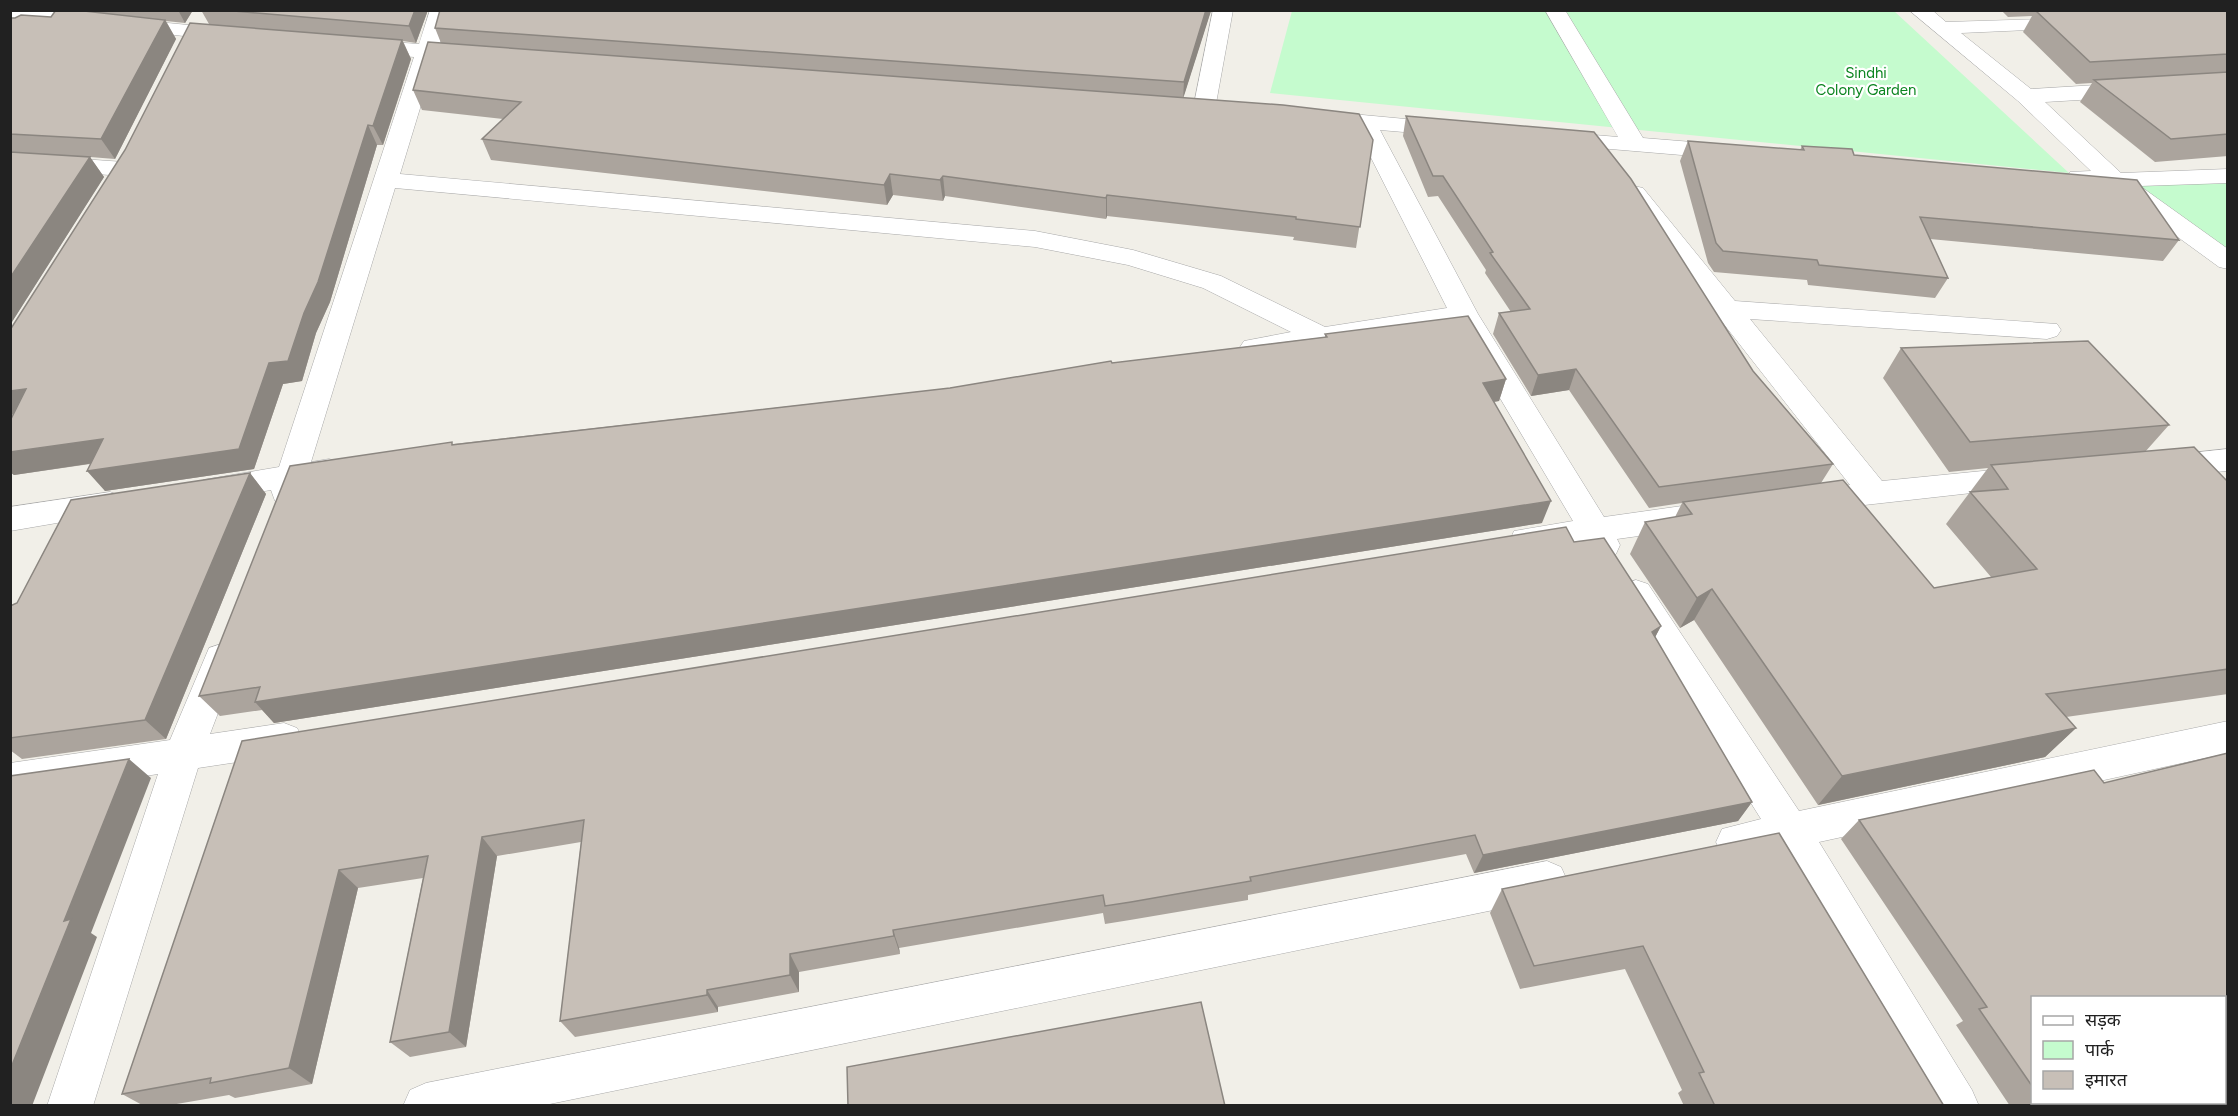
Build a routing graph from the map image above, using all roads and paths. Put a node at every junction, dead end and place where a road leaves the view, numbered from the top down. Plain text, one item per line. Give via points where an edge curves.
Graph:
1 (204, 10) edge
2 (440, 10) edge
3 (1223, 10) edge
4 (1555, 10) edge
5 (1919, 10) edge
6 (10, 16) edge
7 (70, 16) edge
8 (2096, 21) edge
9 (108, 23) edge
10 (1940, 28) junction
11 (250, 37) edge
12 (186, 43) junction
13 (344, 45) edge
14 (426, 52) junction
15 (485, 56) edge
16 (2145, 89) edge
17 (2026, 96) junction
18 (1180, 108) edge
19 (1204, 109) junction
20 (1227, 111) edge
21 (1295, 116) edge
22 (1364, 122) junction
23 (1467, 131) edge
24 (1536, 137) edge
25 (1593, 142) junction
26 (1635, 145) junction
27 (1752, 153) edge
28 (10, 161) edge
29 (123, 169) edge
30 (2056, 175) edge
31 (2228, 176) edge
32 (385, 180) junction
33 (2115, 180) junction
34 (2228, 261) edge
35 (1728, 309) junction
36 (1464, 314) junction
37 (2047, 330) dead end
38 (1321, 336) junction
39 (1229, 351) edge
40 (2228, 460) edge
41 (361, 466) edge
42 (2133, 468) edge
43 (292, 476) junction
44 (2050, 476) edge
45 (187, 492) edge
46 (1873, 492) junction
47 (140, 499) edge
48 (1780, 504) edge
49 (1722, 512) edge
50 (10, 519) edge
51 (275, 519) edge
52 (1594, 529) junction
53 (1500, 544) edge
54 (233, 626) edge
55 (312, 735) edge
56 (2228, 737) edge
57 (183, 755) junction
58 (10, 780) edge
59 (1790, 831) junction
60 (1696, 850) edge
61 (1578, 874) edge
62 (70, 1106) edge
63 (426, 1106) edge
64 (1956, 1106) edge

1 - 12 street
2 - 14 street
3 - 19 street
4 - 26 street
5 - 10 street
6 - 7 street
8 - 10 street
9 - 12 street
10 - 17 street
11 - 12 street
13 - 14 street
14 - 15 street
14 - 32 street
16 - 17 street
17 - 33 street
18 - 19 street
19 - 20 street
21 - 22 street
22 - 23 street
22 - 36 street
24 - 25 street
25 - 26 street
25 - 35 street
26 - 27 street
28 - 29 street
30 - 33 street
31 - 33 street
32 - 38 street via 1035,239 1133,258 1212,282
32 - 43 street
33 - 34 street
35 - 37 street
35 - 46 street
36 - 38 street
36 - 52 street
38 - 39 street
40 - 42 street
41 - 43 street
43 - 45 street
43 - 51 street
44 - 46 street
46 - 48 street
47 - 50 street
49 - 52 street
52 - 53 street
52 - 59 street
54 - 57 street
55 - 57 street
56 - 59 street
57 - 58 street
57 - 62 street
59 - 60 street
59 - 64 street
61 - 63 street

